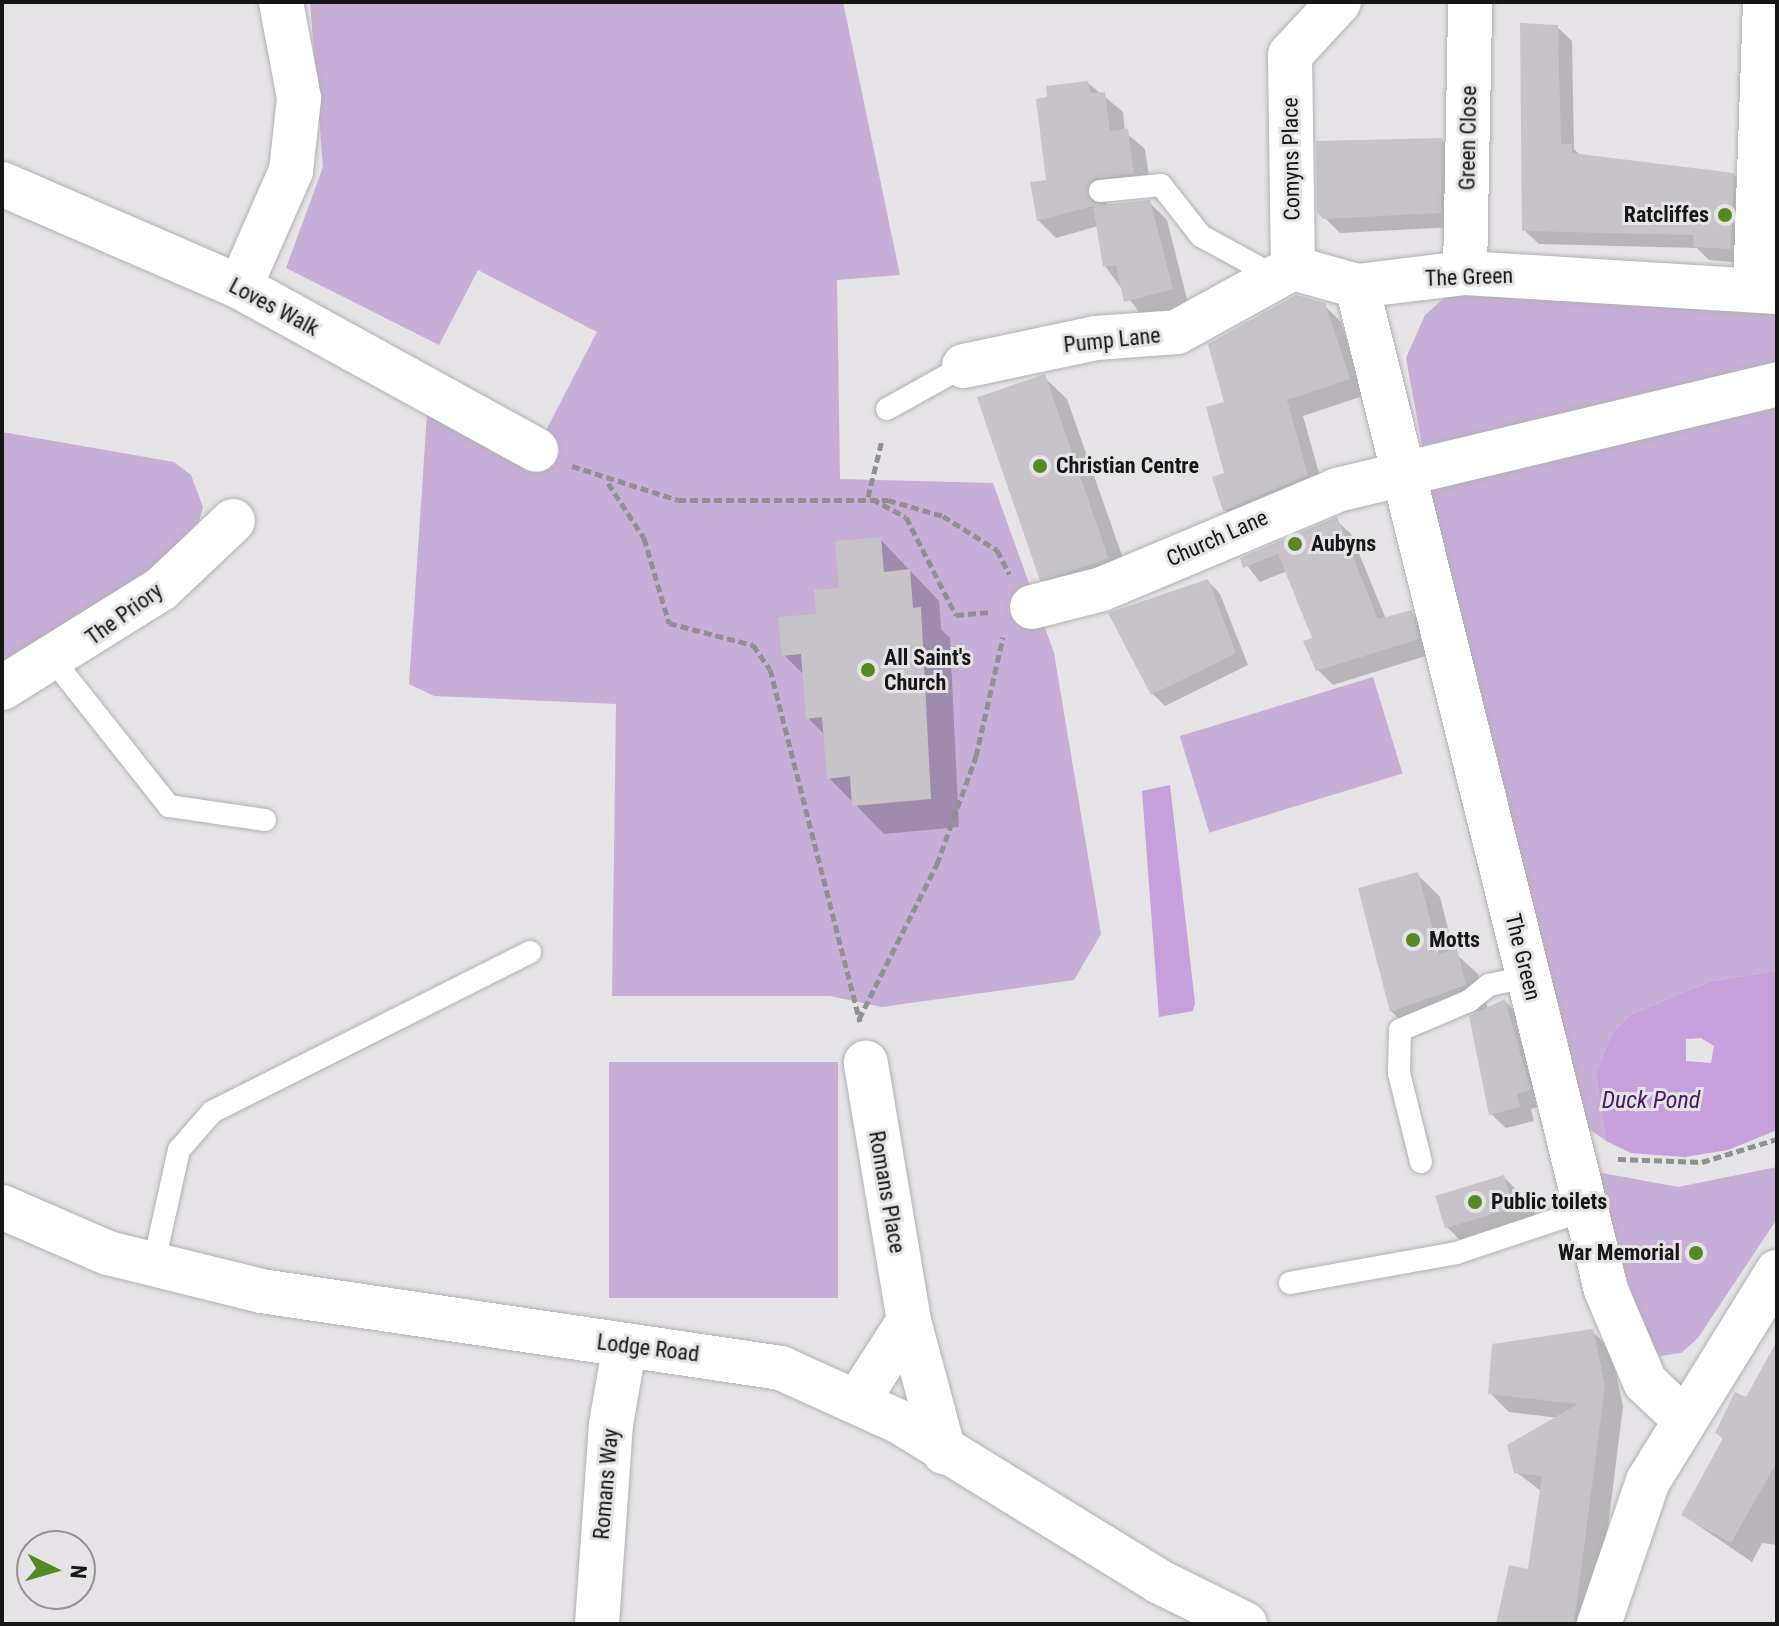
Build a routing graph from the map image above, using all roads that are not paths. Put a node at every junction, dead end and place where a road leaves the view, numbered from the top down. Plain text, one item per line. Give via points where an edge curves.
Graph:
1 (281, 2) edge
2 (1339, 2) edge
3 (1470, 2) edge
4 (1765, 2) edge
5 (2, 184) edge
6 (1100, 191) dead end
7 (1286, 273) junction
8 (1465, 273) junction
9 (1357, 286) junction
10 (240, 287) junction
11 (1766, 291) edge
12 (964, 366) joint
13 (1777, 384) edge
14 (887, 409) road end
15 (536, 450) road end
16 (1405, 476) junction
17 (233, 521) dead end
18 (1023, 608) road end
19 (54, 661) junction
20 (2, 688) edge
21 (265, 820) dead end
22 (530, 952) dead end
23 (1528, 977) junction
24 (866, 1063) road end
25 (1421, 1162) dead end
26 (2, 1207) edge
27 (1585, 1210) junction
28 (153, 1267) junction
29 (1777, 1272) edge
30 (1290, 1283) dead end
31 (909, 1321) junction
32 (625, 1345) junction
33 (858, 1400) junction
34 (1683, 1418) junction
35 (944, 1452) junction
36 (597, 1624) edge
37 (1245, 1624) edge
38 (1599, 1624) edge

1 - 10 street via 299,98 291,171
2 - 7 street, Comyns Place via 1290,55
3 - 8 street, Green Close
4 - 11 street
5 - 10 street, Loves Walk
6 - 7 lane via 1161,185 1201,236
7 - 9 street
7 - 12 street, Pump Lane via 1162,337 1096,338
8 - 9 street, The Green
8 - 11 street, The Green
9 - 16 street, The Green
10 - 15 street, Loves Walk
12 - 14 lane
13 - 16 street
16 - 18 street, Church Lane via 1291,505 1102,589
16 - 23 street, The Green
17 - 19 street, The Priory via 161,589
19 - 20 street, The Priory
19 - 21 lane via 169,806
22 - 28 lane via 212,1112 179,1150
23 - 25 lane via 1489,985 1469,1001 1400,1030 1399,1073
23 - 27 street, The Green
24 - 31 street, Romans Place
26 - 28 street, Lodge Road
27 - 30 lane via 1456,1253
27 - 34 street, The Green via 1628,1349 1651,1390
28 - 32 street, Lodge Road via 467,1327
29 - 34 street
31 - 33 street
31 - 35 street, Romans Place
32 - 33 street, Lodge Road via 781,1368
32 - 36 street, Romans Way via 611,1424
33 - 35 street, Lodge Road
34 - 38 street via 1648,1481
35 - 37 street, Lodge Road

